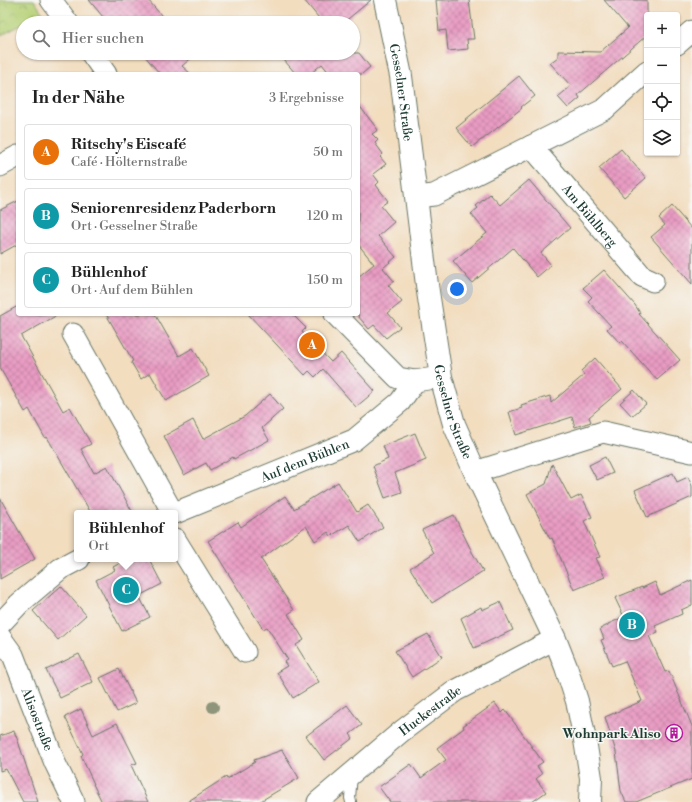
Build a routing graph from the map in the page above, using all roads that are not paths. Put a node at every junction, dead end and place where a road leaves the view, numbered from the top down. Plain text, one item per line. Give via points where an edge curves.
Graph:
1 (51, 0) edge
2 (385, 0) edge
3 (63, 16) edge
4 (96, 60) edge
5 (105, 72) edge
6 (644, 74) edge
7 (531, 146) junction
8 (16, 157) edge
9 (0, 166) edge
10 (416, 197) junction
11 (653, 280) dead end
12 (337, 316) edge
13 (73, 334) dead end
14 (441, 377) junction
15 (415, 381) junction
16 (692, 452) edge
17 (475, 472) junction
18 (172, 510) edge
19 (178, 511) edge
20 (178, 544) edge
21 (74, 561) edge
22 (0, 624) edge
23 (0, 637) edge
24 (555, 639) junction
25 (245, 652) dead end
26 (352, 773) junction
27 (74, 802) edge
28 (318, 802) edge
29 (351, 802) edge
30 (590, 802) edge

1 - 3 street
2 - 10 street, Gesselner Straße via 401,76
4 - 5 street
6 - 7 street via 605,109
7 - 10 street via 434,195
7 - 11 street, Am Bühlberg via 642,276
8 - 9 street
10 - 14 street, Gesselner Straße
12 - 15 street via 398,378
13 - 18 street, Auf dem Bühlen
14 - 15 street
14 - 17 street, Gesselner Straße via 454,424
15 - 19 street, Auf dem Bühlen via 400,402 354,440
16 - 17 street via 603,432
17 - 24 street, Gesselner Straße
20 - 25 street
21 - 22 street via 60,568
23 - 27 street, Alisostraße via 13,655 55,763
24 - 26 street, Huckestraße via 455,691
24 - 30 street, Gesselner Straße via 577,701 591,778
26 - 28 street, Huckestraße
26 - 29 lane

